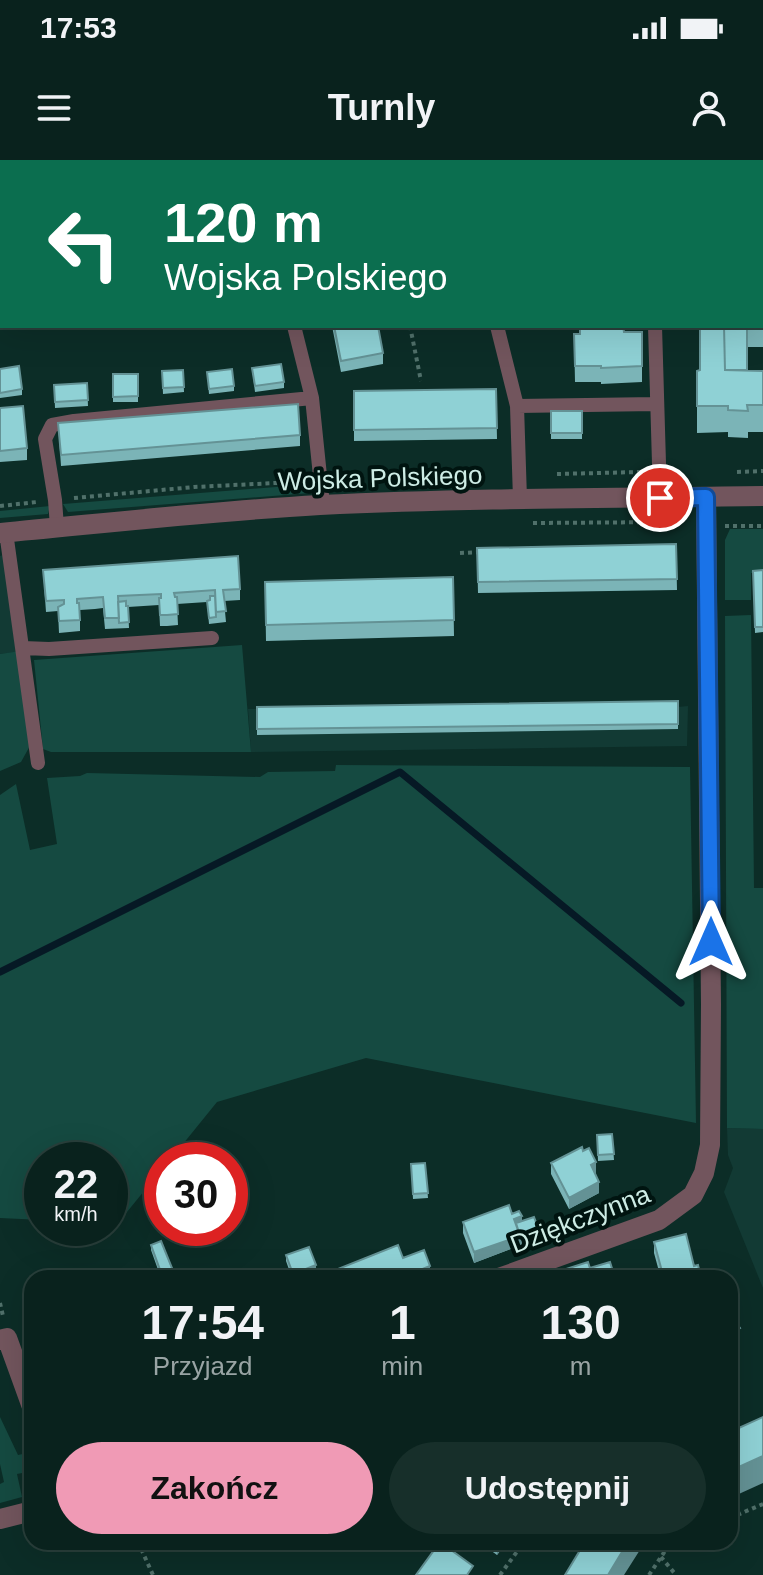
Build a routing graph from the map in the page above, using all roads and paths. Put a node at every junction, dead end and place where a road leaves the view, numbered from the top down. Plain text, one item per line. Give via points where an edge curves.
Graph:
1 (294, 328) edge
2 (410, 328) edge
3 (498, 328) edge
4 (655, 328) edge
5 (421, 381) dead end
6 (312, 398) junction
7 (656, 404) junction
8 (517, 406) junction
9 (763, 496) edge
10 (706, 497) junction
11 (660, 498) junction
12 (520, 499) junction
13 (323, 505) junction
14 (520, 524) dead end
15 (724, 526) dead end
16 (763, 526) edge
17 (57, 527) junction
18 (685, 527) dead end
19 (3, 532) edge
20 (491, 552) edge
21 (460, 553) dead end
22 (212, 638) dead end
23 (23, 648) junction
24 (38, 763) dead end
25 (521, 1270) edge
26 (0, 1340) edge
27 (24, 1385) edge
28 (763, 1504) edge
29 (24, 1513) edge
30 (738, 1515) edge
31 (0, 1519) edge
32 (142, 1550) edge
33 (518, 1550) edge
34 (666, 1550) edge
35 (661, 1557) junction
36 (153, 1575) edge
37 (500, 1575) edge
38 (649, 1575) edge
39 (676, 1575) edge

1 - 6 lane
2 - 5 path
3 - 8 lane
4 - 7 lane
6 - 13 lane
6 - 17 lane via 52,425 45,439
7 - 8 lane
7 - 11 lane
8 - 12 lane
9 - 10 street, Wojska Polskiego
10 - 11 street, Wojska Polskiego
10 - 25 street, Dziękczynna via 711,989 710,1145 704,1173 693,1195 659,1220
11 - 12 street, Wojska Polskiego
12 - 13 street, Wojska Polskiego
13 - 17 street, Wojska Polskiego
14 - 18 path via 679,522
15 - 16 path
17 - 19 street, Wojska Polskiego
19 - 23 lane
20 - 21 path
22 - 23 lane
23 - 24 lane
26 - 27 street via 7,1338
28 - 30 path
29 - 31 street
32 - 36 path
33 - 37 path
34 - 35 path
35 - 38 path
35 - 39 path

